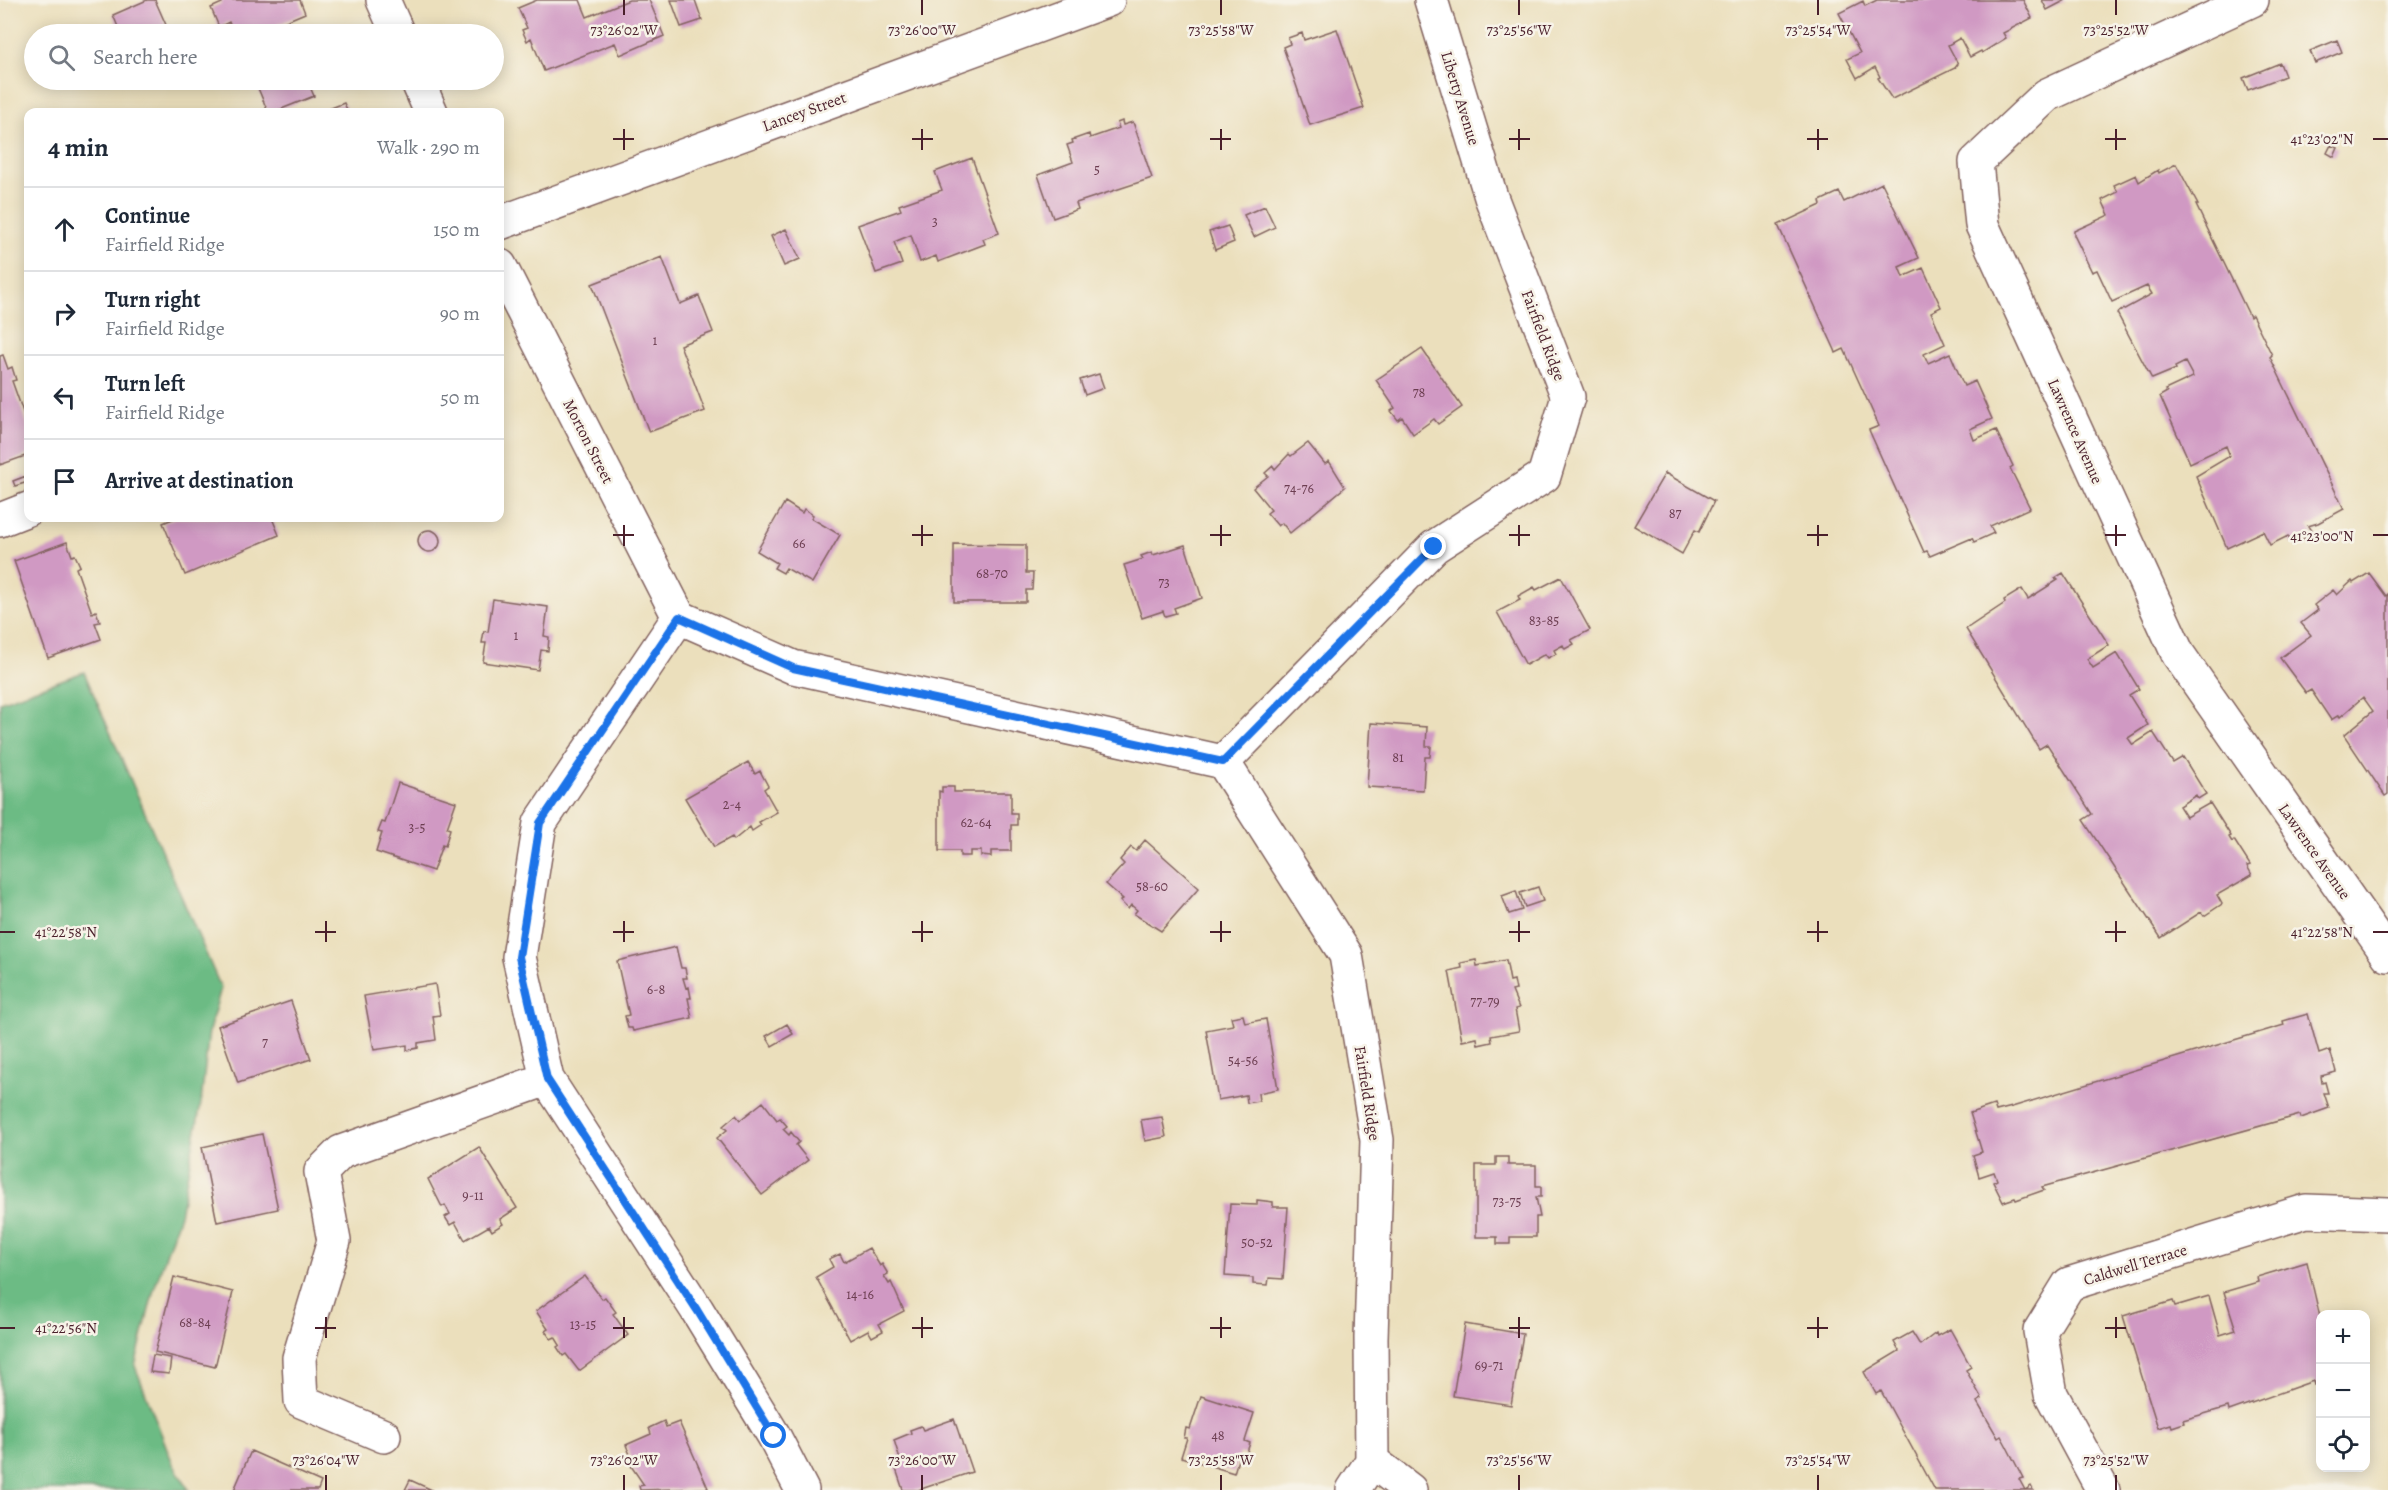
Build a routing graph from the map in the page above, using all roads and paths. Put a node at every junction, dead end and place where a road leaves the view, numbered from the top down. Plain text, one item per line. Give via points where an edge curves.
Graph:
1 (383, 0) edge
2 (1108, 0) edge
3 (1431, 0) edge
4 (2252, 0) edge
5 (394, 24) edge
6 (421, 90) edge
7 (429, 108) edge
8 (1491, 197) joint
9 (504, 222) edge
10 (504, 274) edge
11 (24, 511) edge
12 (0, 520) edge
13 (679, 617) junction
14 (1223, 762) junction
15 (2388, 956) edge
16 (547, 1079) junction
17 (2388, 1214) edge
18 (384, 1436) dead end
19 (1372, 1461) junction
20 (802, 1490) edge
21 (1353, 1490) edge
22 (1410, 1490) edge
23 (2103, 1490) edge

1 - 5 street
2 - 9 street, Lancey Street
3 - 8 street, Liberty Avenue
4 - 15 street, Lawrence Avenue via 2047,95 1976,162 1982,225 2178,654
6 - 7 street
8 - 14 street, Fairfield Ridge via 1568,397 1544,476 1434,547
10 - 13 street, Morton Street
11 - 12 street
13 - 14 street via 793,668
13 - 16 street via 540,823 519,957
14 - 19 street, Fairfield Ridge via 1346,955 1377,1140
16 - 18 street via 341,1152 321,1172 334,1241 299,1358 300,1401
16 - 20 street via 703,1320
17 - 23 street, Caldwell Terrace via 2306,1211 2069,1284 2040,1331 2051,1394
19 - 21 street
19 - 22 street

